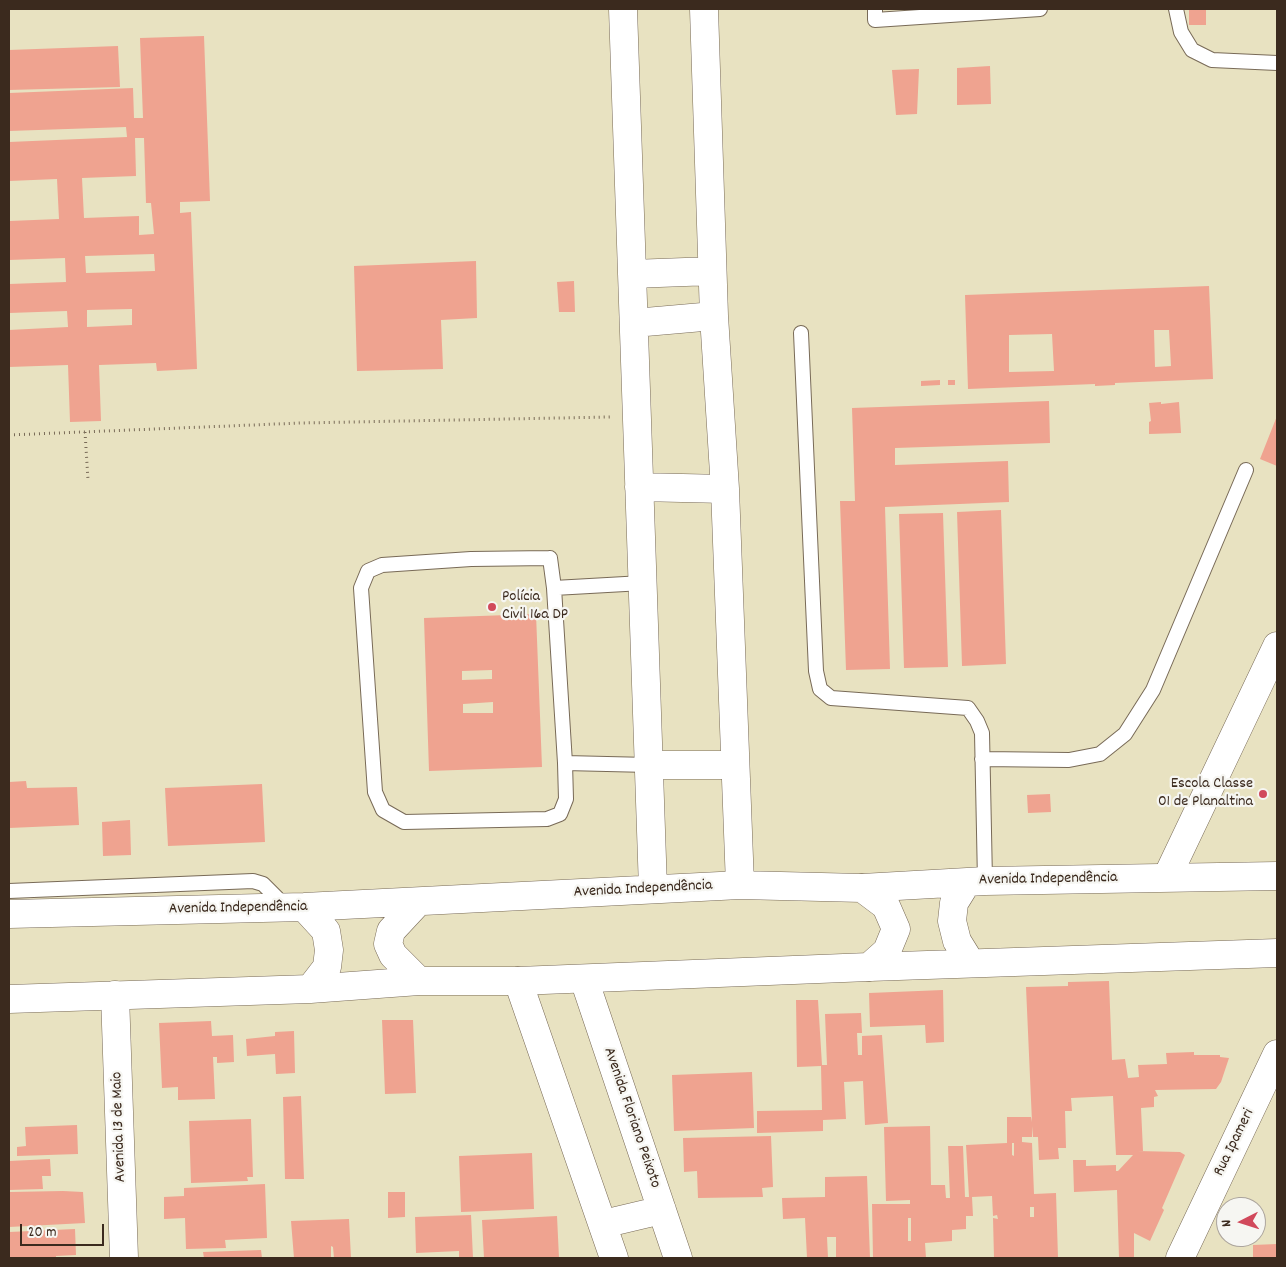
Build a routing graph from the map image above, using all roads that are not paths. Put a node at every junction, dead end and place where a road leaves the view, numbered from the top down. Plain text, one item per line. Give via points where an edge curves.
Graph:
1 (623, 9) edge
2 (704, 9) edge
3 (874, 9) edge
4 (1040, 9) edge
5 (1176, 9) edge
6 (1277, 64) edge
7 (712, 271) junction
8 (632, 274) junction
9 (714, 316) junction
10 (634, 324) junction
11 (802, 333) dead end
12 (1246, 470) dead end
13 (640, 487) junction
14 (725, 489) junction
15 (643, 583) junction
16 (554, 588) junction
17 (1277, 646) edge
18 (982, 759) junction
19 (565, 763) junction
20 (649, 765) junction
21 (735, 765) junction
22 (1277, 876) edge
23 (1167, 877) junction
24 (976, 881) junction
25 (740, 885) junction
26 (862, 888) junction
27 (653, 889) junction
28 (9, 890) edge
29 (418, 902) junction
30 (296, 908) junction
31 (9, 914) edge
32 (1277, 953) edge
33 (970, 962) junction
34 (870, 968) junction
35 (584, 979) junction
36 (419, 981) junction
37 (518, 981) junction
38 (310, 989) junction
39 (115, 995) junction
40 (9, 999) edge
41 (1277, 1054) edge
42 (662, 1210) junction
43 (603, 1224) junction
44 (124, 1258) edge
45 (614, 1258) edge
46 (678, 1258) edge
47 (1180, 1258) edge

1 - 8 main road
2 - 7 main road
3 - 4 lane via 875,20
5 - 6 lane via 1181,32 1192,50 1212,60
7 - 8 main road
7 - 9 main road
8 - 10 main road
9 - 10 main road
9 - 14 main road
10 - 13 main road
11 - 18 lane via 816,671 820,689 831,698 968,708 982,734
12 - 18 lane via 1153,690 1125,734 1100,754 1069,760
13 - 14 main road
13 - 15 main road
14 - 21 main road
15 - 16 lane
15 - 20 main road
16 - 19 lane
16 - 19 lane via 550,558 382,565 368,571 361,588 375,792 383,810 404,822 547,819 560,814 566,799
17 - 23 main road
18 - 24 lane
19 - 20 lane
20 - 21 main road
20 - 27 main road
21 - 25 main road
22 - 23 main road, Avenida Independência
23 - 24 main road, Avenida Independência
24 - 26 main road, Avenida Independência
24 - 33 main road via 954,903 952,921 957,942
25 - 26 main road, Avenida Independência
25 - 27 main road, Avenida Independência
26 - 34 main road via 886,906 896,929 887,951
27 - 29 main road, Avenida Independência
28 - 30 lane via 253,881 263,884
29 - 30 main road, Avenida Independência
29 - 36 main road via 391,931 388,944 393,956
30 - 31 main road, Avenida Independência
30 - 38 main road via 326,931 327,968
32 - 33 main road
33 - 34 main road
34 - 35 main road
35 - 37 main road
35 - 42 main road, Avenida Floriano Peixoto
36 - 37 main road
36 - 38 main road
37 - 43 main road
38 - 39 main road
39 - 40 main road
39 - 44 main road, Avenida 13 de Maio
41 - 47 main road, Rua Ipameri
42 - 43 main road
42 - 46 main road, Avenida Floriano Peixoto
43 - 45 main road

